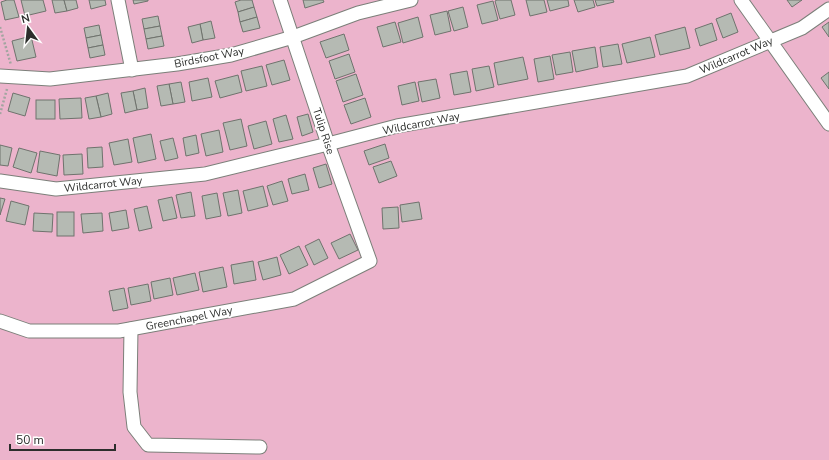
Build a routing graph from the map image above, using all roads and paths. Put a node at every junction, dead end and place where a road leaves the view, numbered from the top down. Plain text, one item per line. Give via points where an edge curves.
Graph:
1 (118, 0) edge
2 (280, 0) edge
3 (411, 0) edge
4 (741, 0) edge
5 (829, 9) edge
6 (293, 37) junction
7 (770, 41) junction
8 (132, 70) junction
9 (0, 76) edge
10 (829, 124) edge
11 (328, 144) junction
12 (0, 182) edge
13 (370, 261) joint
14 (0, 321) edge
15 (131, 329) junction
16 (260, 447) dead end

1 - 8 street
2 - 6 street, Tulip Rise
3 - 6 street, Birdsfoot Way via 358,13
4 - 7 street
5 - 7 street, Wildcarrot Way via 802,28
6 - 8 street, Birdsfoot Way via 231,54
6 - 11 street, Tulip Rise
7 - 10 street
7 - 11 street, Wildcarrot Way via 687,76 397,126
8 - 9 street, Birdsfoot Way via 50,79
11 - 12 street, Wildcarrot Way via 205,174 56,189
11 - 13 street, Tulip Rise
13 - 15 street, Greenchapel Way via 294,299
14 - 15 street, Greenchapel Way via 29,331
15 - 16 street via 130,392 134,427 148,445

